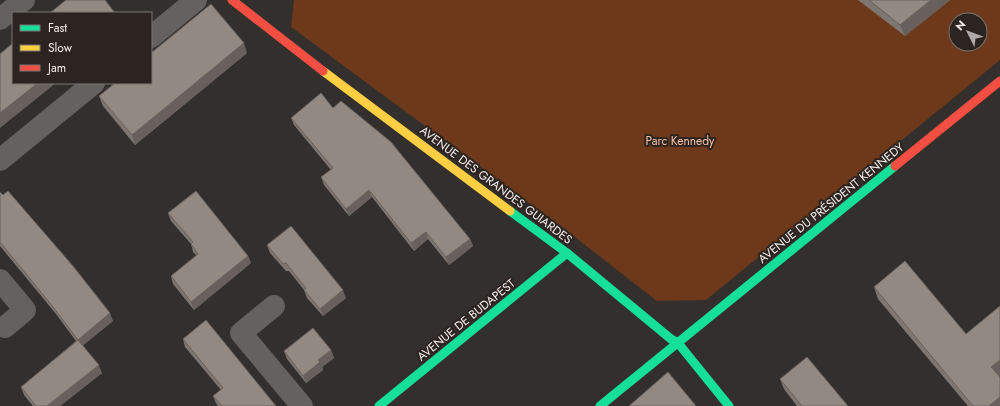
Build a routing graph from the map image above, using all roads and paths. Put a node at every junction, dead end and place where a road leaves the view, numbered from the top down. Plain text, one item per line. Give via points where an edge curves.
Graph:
1 (196, 0) edge
2 (232, 0) edge
3 (152, 36) edge
4 (1000, 81) edge
5 (93, 84) edge
6 (0, 160) edge
7 (567, 253) junction
8 (0, 280) edge
9 (274, 306) dead end
10 (5, 327) dead end
11 (678, 343) junction
12 (302, 406) edge
13 (379, 406) edge
14 (600, 406) edge
15 (729, 406) edge

1 - 3 street
2 - 7 street, AVENUE DES GRANDES GUIARDES
4 - 11 street, AVENUE DU PRÉSIDENT KENNEDY
5 - 6 street
7 - 11 street, AVENUE DES GRANDES GUIARDES
7 - 13 street, AVENUE DE BUDAPEST
8 - 10 street via 25,310
9 - 12 street via 241,332
11 - 14 street, AVENUE DU PRÉSIDENT KENNEDY
11 - 15 street, AVENUE DES GRANDES GUIARDES

